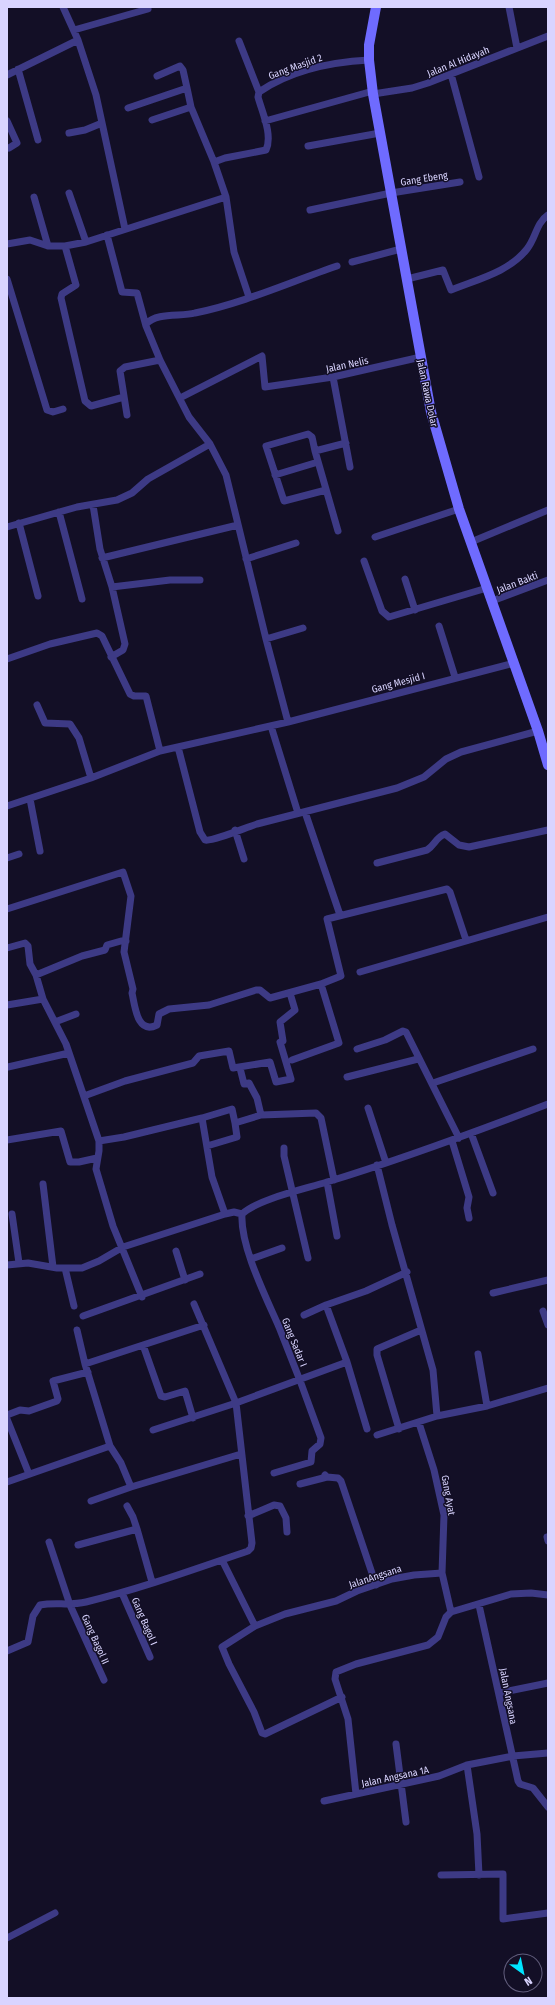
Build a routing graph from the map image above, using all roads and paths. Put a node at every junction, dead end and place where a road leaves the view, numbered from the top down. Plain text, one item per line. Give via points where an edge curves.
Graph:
1 (63, 7) edge
2 (376, 7) edge
3 (509, 7) edge
4 (148, 9) dead end
5 (74, 30) junction
6 (548, 36) edge
7 (78, 40) junction
8 (239, 41) dead end
9 (517, 48) junction
10 (369, 60) junction
11 (18, 69) junction
12 (451, 74) junction
13 (7, 75) edge
14 (156, 76) dead end
15 (187, 88) junction
16 (259, 92) junction
17 (373, 92) junction
18 (191, 107) junction
19 (128, 108) dead end
20 (152, 120) dead end
21 (7, 121) edge
22 (265, 121) junction
23 (102, 123) junction
24 (69, 132) dead end
25 (380, 133) junction
26 (38, 140) dead end
27 (308, 146) dead end
28 (9, 148) dead end
29 (214, 162) junction
30 (479, 177) dead end
31 (460, 182) dead end
32 (69, 192) dead end
33 (391, 193) junction
34 (226, 197) junction
35 (34, 198) dead end
36 (310, 210) dead end
37 (548, 215) edge
38 (125, 229) junction
39 (107, 235) junction
40 (86, 242) junction
41 (7, 244) edge
42 (48, 246) junction
43 (65, 246) junction
44 (401, 249) junction
45 (352, 262) dead end
46 (337, 266) dead end
47 (7, 279) edge
48 (407, 279) junction
49 (249, 297) junction
50 (146, 324) junction
51 (421, 357) junction
52 (160, 360) junction
53 (333, 377) junction
54 (124, 397) junction
55 (180, 398) junction
56 (63, 409) dead end
57 (127, 415) dead end
58 (346, 443) junction
59 (210, 444) junction
60 (315, 451) junction
61 (318, 462) junction
62 (350, 467) dead end
63 (275, 475) junction
64 (326, 490) junction
65 (93, 505) junction
66 (459, 509) junction
67 (548, 510) edge
68 (59, 512) junction
69 (19, 523) junction
70 (238, 525) junction
71 (7, 527) edge
72 (338, 531) dead end
73 (375, 537) dead end
74 (471, 542) junction
75 (296, 543) dead end
76 (102, 558) junction
77 (246, 559) junction
78 (364, 560) dead end
79 (405, 579) dead end
80 (200, 580) dead end
81 (548, 580) edge
82 (112, 587) junction
83 (487, 588) junction
84 (38, 596) dead end
85 (82, 599) dead end
86 (492, 602) junction
87 (415, 610) junction
88 (439, 626) dead end
89 (303, 628) dead end
90 (266, 639) junction
91 (111, 656) junction
92 (7, 659) edge
93 (514, 662) junction
94 (454, 677) junction
95 (37, 705) dead end
96 (288, 722) junction
97 (271, 726) junction
98 (538, 731) junction
99 (178, 747) junction
100 (160, 751) junction
101 (548, 765) edge
102 (91, 778) junction
103 (30, 799) junction
104 (7, 806) edge
105 (302, 813) junction
106 (235, 830) junction
107 (548, 830) edge
108 (40, 851) dead end
109 (19, 854) dead end
110 (7, 858) edge
111 (244, 859) dead end
112 (377, 863) dead end
113 (7, 909) edge
114 (340, 916) junction
115 (548, 917) edge
116 (466, 940) junction
117 (126, 941) junction
118 (7, 948) edge
119 (360, 972) dead end
120 (36, 974) junction
121 (321, 984) junction
122 (290, 993) junction
123 (43, 999) junction
124 (7, 1005) edge
125 (76, 1014) dead end
126 (55, 1022) junction
127 (357, 1049) dead end
128 (533, 1049) dead end
129 (69, 1053) junction
130 (418, 1059) junction
131 (292, 1060) dead end
132 (8, 1067) dead end
133 (240, 1068) junction
134 (347, 1077) dead end
135 (433, 1083) junction
136 (84, 1096) junction
137 (548, 1104) edge
138 (368, 1108) dead end
139 (261, 1115) junction
140 (202, 1118) junction
141 (235, 1123) junction
142 (471, 1133) junction
143 (455, 1139) junction
144 (7, 1140) edge
145 (98, 1141) junction
146 (207, 1146) junction
147 (284, 1148) dead end
148 (97, 1158) junction
149 (386, 1162) junction
150 (377, 1165) junction
151 (330, 1181) junction
152 (43, 1184) dead end
153 (292, 1192) junction
154 (493, 1192) dead end
155 (12, 1214) dead end
156 (226, 1214) junction
157 (242, 1214) junction
158 (469, 1218) dead end
159 (337, 1236) dead end
160 (123, 1247) junction
161 (282, 1248) dead end
162 (176, 1251) dead end
163 (308, 1258) dead end
164 (251, 1259) junction
165 (19, 1263) junction
166 (7, 1265) edge
167 (53, 1267) junction
168 (65, 1268) junction
169 (407, 1272) junction
170 (200, 1274) dead end
171 (185, 1280) junction
172 (548, 1280) edge
173 (493, 1292) dead end
174 (142, 1297) junction
175 (194, 1304) dead end
176 (326, 1305) junction
177 (74, 1306) dead end
178 (543, 1311) dead end
179 (304, 1315) dead end
180 (83, 1316) dead end
181 (204, 1325) junction
182 (548, 1325) edge
183 (77, 1330) dead end
184 (421, 1330) junction
185 (143, 1345) junction
186 (478, 1354) dead end
187 (347, 1362) junction
188 (85, 1364) junction
189 (88, 1372) junction
190 (299, 1379) junction
191 (548, 1388) edge
192 (236, 1403) junction
193 (487, 1406) junction
194 (7, 1415) edge
195 (437, 1416) junction
196 (7, 1418) edge
197 (193, 1418) junction
198 (419, 1422) junction
199 (367, 1429) dead end
200 (398, 1429) junction
201 (154, 1430) dead end
202 (377, 1435) dead end
203 (110, 1446) junction
204 (241, 1454) junction
205 (274, 1473) dead end
206 (29, 1474) junction
207 (7, 1482) edge
208 (300, 1484) dead end
209 (131, 1487) junction
210 (91, 1501) dead end
211 (127, 1506) dead end
212 (248, 1516) junction
213 (137, 1529) junction
214 (287, 1532) dead end
215 (49, 1542) dead end
216 (78, 1545) dead end
217 (222, 1560) junction
218 (442, 1573) junction
219 (152, 1582) junction
220 (376, 1585) junction
221 (122, 1593) junction
222 (548, 1595) edge
223 (70, 1605) junction
224 (479, 1605) junction
225 (452, 1612) junction
226 (255, 1626) junction
227 (7, 1652) edge
228 (150, 1657) dead end
229 (104, 1680) dead end
230 (548, 1683) edge
231 (499, 1693) junction
232 (342, 1697) junction
233 (396, 1744) dead end
234 (548, 1754) edge
235 (513, 1756) junction
236 (468, 1765) junction
237 (401, 1784) junction
238 (356, 1794) junction
239 (324, 1801) dead end
240 (548, 1807) edge
241 (406, 1822) dead end
242 (441, 1875) dead end
243 (479, 1875) junction
244 (55, 1913) dead end
245 (548, 1913) edge
246 (7, 1938) edge

1 - 5 street
2 - 10 street, Jalan Rawa Dolar
3 - 9 street
4 - 5 street
5 - 7 street
6 - 9 street, Jalan Al Hidayah
7 - 11 street
7 - 23 street via 96,95
8 - 16 street
9 - 12 street, Jalan Al Hidayah
10 - 16 street, Gang Masjid 2 via 312,68 271,84
10 - 17 street, Jalan Rawa Dolar
11 - 13 street
11 - 26 street
12 - 17 street, Jalan Al Hidayah via 412,88
12 - 30 street
14 - 15 street via 180,66
15 - 18 street
15 - 19 street
16 - 22 street
17 - 22 street, Jalan Al Hidayah
17 - 25 street, Jalan Rawa Dolar
18 - 20 street
18 - 29 street
21 - 28 street via 17,142
22 - 29 street via 268,144 266,150
23 - 24 street via 85,130
23 - 38 street
25 - 27 street
25 - 33 street, Jalan Rawa Dolar
29 - 34 street
31 - 33 street, Gang Ebeng
32 - 40 street
33 - 36 street, Gang Ebeng
33 - 44 street, Jalan Rawa Dolar
34 - 38 street
34 - 49 street via 234,252
35 - 42 street
37 - 48 street via 539,224 529,248 509,266 451,290 443,270
38 - 39 street
39 - 40 street
39 - 50 street via 122,292 137,293
40 - 43 street
41 - 42 street via 30,240
42 - 43 street
43 - 54 street via 76,285 62,294 61,298 84,401 91,406
44 - 45 street
44 - 48 street, Jalan Rawa Dolar
46 - 49 street
47 - 56 street via 47,410 54,412
48 - 51 street, Jalan Rawa Dolar
49 - 50 street via 185,316 163,316
50 - 52 street
51 - 53 street, Jalan Nelis
51 - 66 street, Jalan Rawa Dolar via 431,412
52 - 54 street via 121,370 119,375
52 - 55 street
53 - 55 street, Jalan Nelis via 265,387 262,356
53 - 58 street
54 - 57 street
55 - 59 street via 196,429
58 - 60 street
58 - 62 street
59 - 65 street via 148,479 132,493 117,500
59 - 70 street via 226,475
60 - 61 street
60 - 63 street via 312,437 308,434 267,444
61 - 63 street
61 - 64 street
63 - 64 street via 284,501
64 - 72 street
65 - 68 street
65 - 76 street
66 - 73 street
66 - 74 street, Jalan Rawa Dolar
67 - 74 street
68 - 69 street
68 - 85 street
69 - 71 street
69 - 84 street
70 - 76 street
70 - 77 street
74 - 83 street, Jalan Rawa Dolar
75 - 77 street
76 - 82 street
77 - 90 street
78 - 87 street via 382,611 386,615 393,617
79 - 87 street
80 - 82 street via 170,580
81 - 86 street, Jalan Bakti
82 - 91 street via 125,644 124,650
83 - 86 street, Jalan Rawa Dolar
83 - 87 street
86 - 93 street, Jalan Rawa Dolar
88 - 94 street
89 - 90 street
90 - 96 street
91 - 92 street via 102,636 98,633 50,644
91 - 100 street via 130,694 146,696
93 - 94 street, Gang Mesjid I
93 - 98 street, Jalan Rawa Dolar
94 - 96 street, Gang Mesjid I
95 - 102 street via 46,723 70,724 79,738
96 - 97 street, Gang Mesjid I
97 - 99 street, Gang Mesjid I
97 - 105 street
98 - 101 street, Jalan Rawa Dolar
98 - 105 street via 461,752 411,783
99 - 100 street, Gang Mesjid I
99 - 106 street via 202,837 210,841
100 - 102 street, Gang Mesjid I
102 - 103 street, Gang Mesjid I
103 - 104 street, Gang Mesjid I
103 - 108 street
105 - 106 street
105 - 114 street via 327,873
106 - 111 street
107 - 112 street via 469,847 459,845 445,834 427,850
109 - 110 street
113 - 117 street via 124,872 131,896
114 - 116 street via 447,889
114 - 121 street via 327,919 341,976
115 - 116 street
116 - 119 street
117 - 120 street via 121,940 107,945 105,950
117 - 122 street via 124,952 132,993 139,1021 145,1027 157,1025 159,1014 168,1009 209,1005 256,990 270,998
118 - 120 street via 26,944 30,964
120 - 123 street
121 - 122 street
121 - 131 street via 339,1043
122 - 133 street via 295,1010 280,1022 283,1041 280,1042 291,1079 276,1082 270,1062
123 - 124 street
123 - 126 street
125 - 126 street
126 - 129 street
127 - 130 street via 386,1040 402,1031 409,1037
128 - 135 street
129 - 132 street
129 - 136 street
130 - 134 street
130 - 135 street
133 - 136 street via 233,1068 229,1051 222,1052 200,1056 193,1063 125,1081
133 - 139 street via 244,1084 249,1083 257,1098
135 - 143 street
136 - 145 street
137 - 142 street
138 - 149 street
139 - 141 street
139 - 151 street via 319,1114
140 - 141 street via 232,1109
140 - 145 street
140 - 146 street
141 - 146 street via 237,1137
142 - 143 street
142 - 154 street
143 - 149 street
143 - 158 street via 469,1197
144 - 148 street via 62,1131 70,1162
145 - 148 street
146 - 156 street via 212,1177
147 - 153 street
148 - 160 street via 96,1169 113,1226
149 - 150 street
150 - 151 street
150 - 169 street
151 - 153 street
151 - 159 street
152 - 167 street
153 - 157 street
153 - 163 street
155 - 165 street
156 - 157 street
156 - 160 street
157 - 164 street, Gang Sadar I
160 - 168 street via 82,1268
160 - 174 street
161 - 164 street
162 - 171 street
164 - 190 street, Gang Sadar I
165 - 166 street
165 - 167 street
167 - 168 street
168 - 177 street
169 - 176 street via 366,1291
169 - 184 street
170 - 171 street
171 - 174 street
172 - 173 street
174 - 180 street
175 - 181 street
176 - 179 street
176 - 187 street
178 - 182 street
181 - 185 street
181 - 192 street
183 - 188 street
184 - 195 street via 433,1370
184 - 200 street via 377,1349
185 - 188 street
185 - 197 street via 161,1396 185,1391
186 - 193 street
187 - 190 street
187 - 199 street
188 - 189 street
189 - 194 street via 53,1381 57,1401 29,1411 20,1410
189 - 203 street
190 - 192 street, Gang Sadar I
190 - 205 street via 321,1441 312,1451 311,1462
191 - 193 street
192 - 197 street, Gang Sadar I
192 - 204 street
193 - 195 street
195 - 198 street
196 - 206 street
197 - 201 street, Gang Sadar I
198 - 200 street
198 - 218 street, Gang Ayat via 434,1470 444,1515
200 - 202 street
203 - 206 street
203 - 209 street via 121,1463
204 - 209 street
204 - 212 street
206 - 207 street
208 - 220 street via 326,1476 338,1478
209 - 210 street
211 - 213 street via 134,1517
212 - 214 street via 274,1505 280,1506 286,1518
212 - 217 street via 252,1548
213 - 216 street
213 - 219 street
215 - 223 street, Gang Bagol II
217 - 219 street
217 - 226 street
218 - 220 street, JalanAngsana via 403,1576
218 - 225 street
219 - 221 street
220 - 226 street, JalanAngsana via 357,1590 336,1601 285,1614
221 - 223 street
221 - 228 street, Gang Bagol I
222 - 224 street via 511,1594
223 - 227 street via 47,1604 37,1608 32,1616 27,1643
223 - 229 street, Gang Bagol II
224 - 225 street
224 - 231 street, Jalan Angsana
225 - 232 street via 446,1617 438,1637 428,1645 356,1664 336,1672
226 - 232 street, JalanAngsana via 222,1647 262,1733 265,1734
230 - 231 street
231 - 235 street, Jalan Angsana via 505,1731
232 - 238 street via 348,1719
233 - 237 street
234 - 235 street
235 - 236 street, Jalan Angsana 1A
235 - 240 street, Jalan Angsana via 520,1784 533,1788
236 - 237 street, Jalan Angsana 1A via 439,1776
236 - 243 street via 477,1834
237 - 238 street, Jalan Angsana 1A
237 - 241 street
238 - 239 street, Jalan Angsana 1A
242 - 243 street
243 - 245 street via 503,1874 503,1919
244 - 246 street

